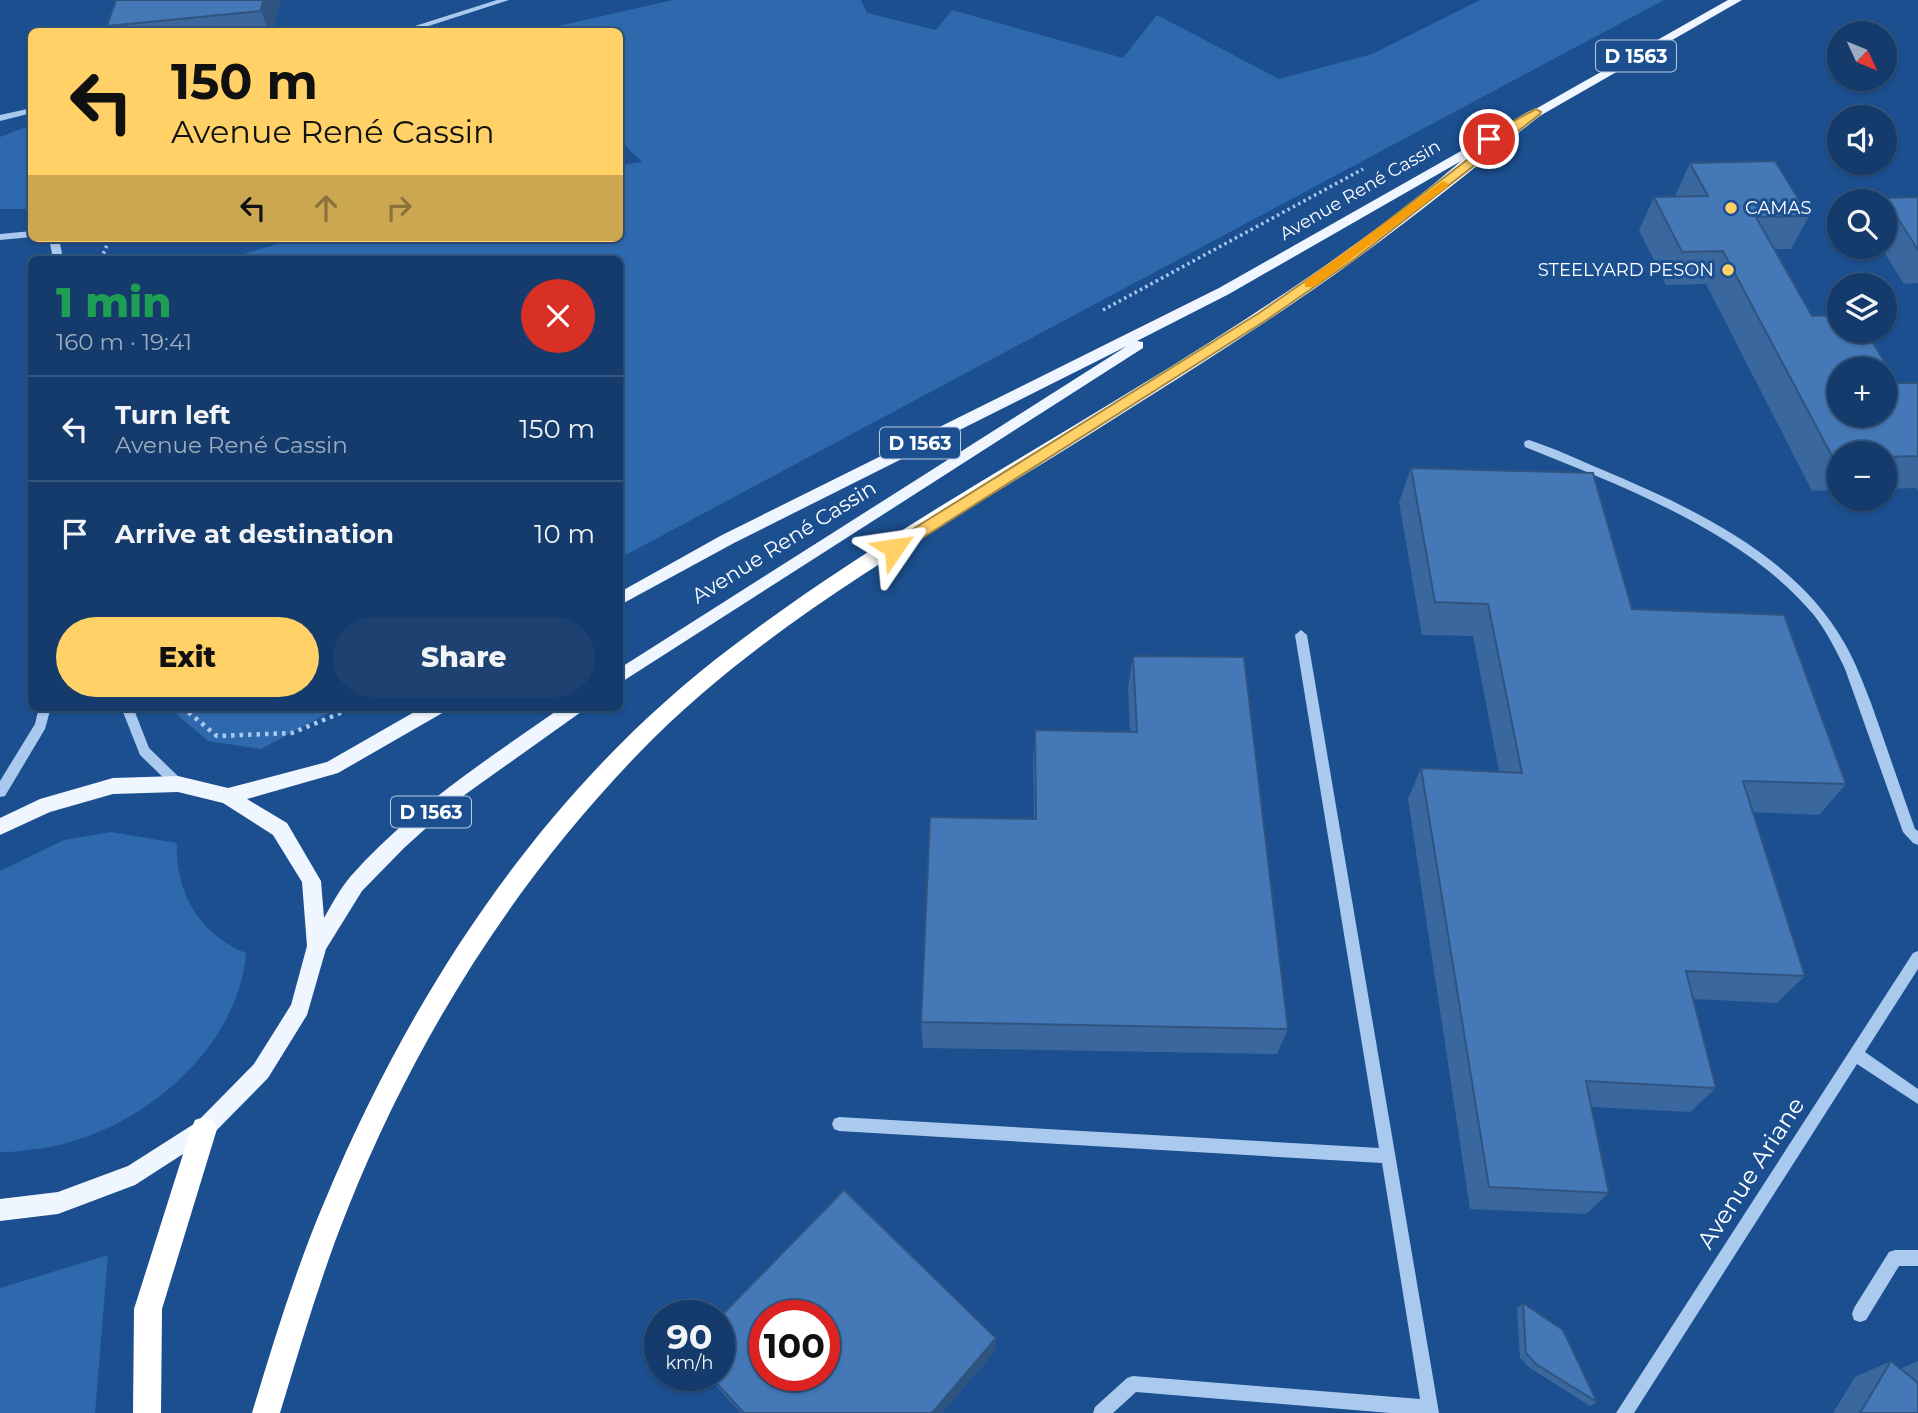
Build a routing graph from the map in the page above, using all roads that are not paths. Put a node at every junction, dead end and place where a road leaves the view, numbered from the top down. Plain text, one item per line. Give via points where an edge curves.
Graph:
1 (505, 0) edge
2 (1736, 0) edge
3 (413, 28) edge
4 (28, 111) edge
5 (1536, 112) junction
6 (0, 118) edge
7 (28, 234) edge
8 (0, 237) edge
9 (1224, 291) junction
10 (1529, 444) dead end
11 (623, 597) edge
12 (1301, 635) dead end
13 (623, 674) edge
14 (44, 711) edge
15 (129, 711) edge
16 (431, 711) edge
17 (569, 711) edge
18 (178, 784) junction
19 (0, 792) edge
20 (228, 796) junction
21 (0, 827) edge
22 (1918, 839) edge
23 (317, 946) junction
24 (1918, 957) edge
25 (1855, 1054) junction
26 (1918, 1097) edge
27 (839, 1124) dead end
28 (204, 1129) junction
29 (1388, 1156) junction
30 (0, 1210) edge
31 (1918, 1258) edge
32 (1860, 1314) dead end
33 (1430, 1411) edge
34 (147, 1413) edge
35 (266, 1413) edge
36 (1101, 1413) edge
37 (1623, 1413) edge

1 - 3 street
2 - 5 main road, Avenue René Cassin / D 1563
4 - 6 street
5 - 9 main road, Avenue René Cassin / D 1563
5 - 35 highway via 1352,255 1264,316 802,606 693,689 633,745 498,903 437,996 365,1134 308,1277
7 - 8 street
9 - 11 main road, Avenue René Cassin / D 1563 via 728,539
9 - 13 main road, Avenue René Cassin / D 1563
10 - 22 street via 1614,478 1749,549 1797,588 1840,645 1910,832
12 - 29 street
14 - 19 street via 41,725
15 - 18 street via 144,751
16 - 20 main road via 332,768
17 - 23 main road, D 1563 via 450,796 397,842 355,885
18 - 20 main road
18 - 21 main road via 113,786 46,805
20 - 23 main road via 280,829 311,881
23 - 28 main road via 300,1008 261,1071
24 - 25 street, Avenue Ariane
25 - 26 street
25 - 37 street, Avenue Ariane
27 - 29 street
28 - 30 main road via 135,1174 58,1203
28 - 34 highway via 148,1308
29 - 33 street
31 - 32 street via 1895,1258
33 - 36 street via 1133,1384

